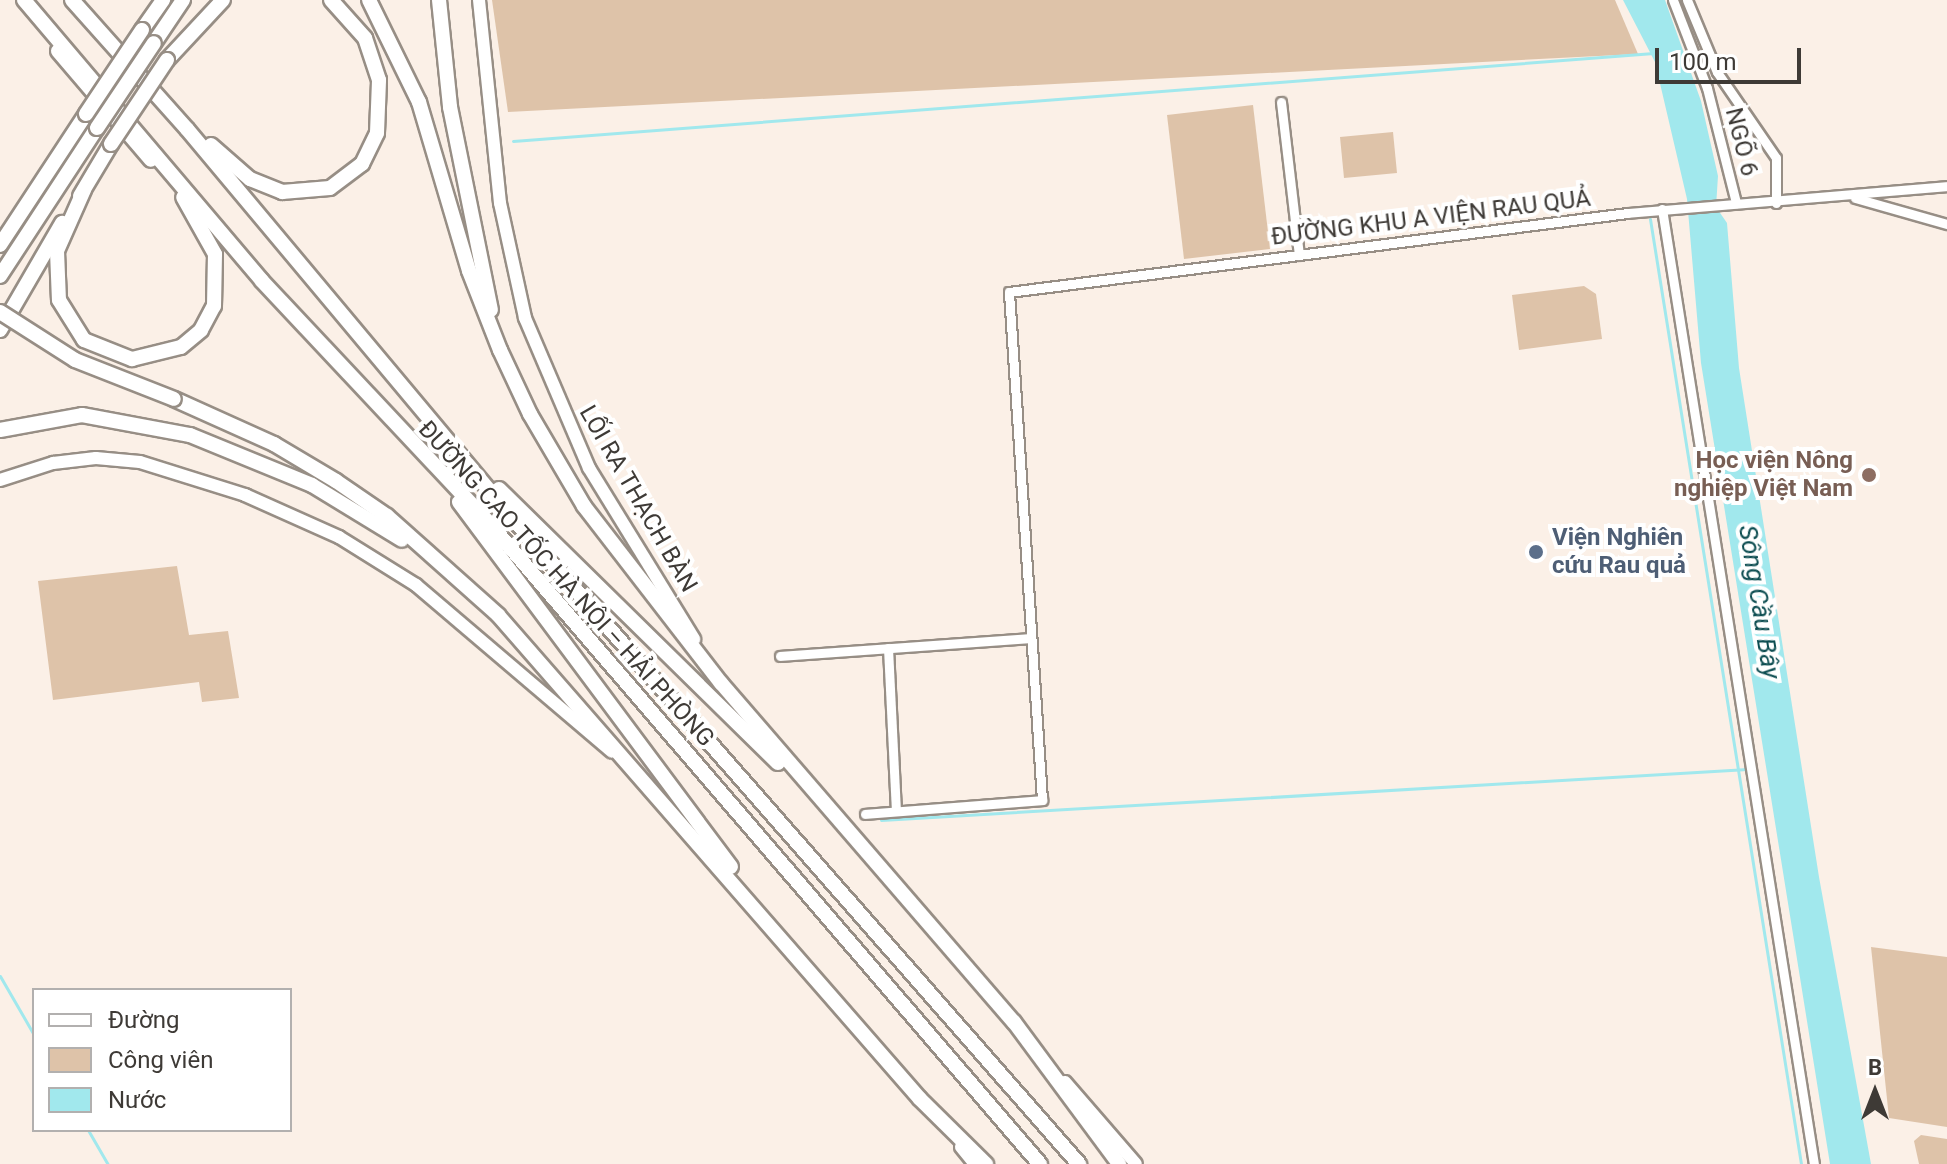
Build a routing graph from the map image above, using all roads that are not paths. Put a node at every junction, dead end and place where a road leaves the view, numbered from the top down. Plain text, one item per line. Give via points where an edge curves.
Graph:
1 (21, 0) edge
2 (72, 0) edge
3 (163, 0) edge
4 (183, 0) edge
5 (209, 0) edge
6 (223, 0) edge
7 (331, 0) edge
8 (369, 0) edge
9 (439, 0) edge
10 (479, 0) edge
11 (1673, 0) edge
12 (1687, 0) edge
13 (113, 47) junction
14 (167, 60) junction
15 (1281, 102) dead end
16 (1947, 186) edge
17 (84, 190) junction
18 (1848, 196) junction
19 (1776, 203) junction
20 (1734, 204) junction
21 (1662, 209) junction
22 (1947, 224) edge
23 (0, 245) edge
24 (1299, 255) junction
25 (0, 276) edge
26 (0, 312) edge
27 (0, 330) edge
28 (500, 350) junction
29 (0, 430) edge
30 (470, 465) junction
31 (0, 480) edge
32 (446, 482) junction
33 (445, 566) junction
34 (1030, 638) junction
35 (888, 648) junction
36 (780, 656) dead end
37 (721, 683) junction
38 (643, 779) junction
39 (896, 811) junction
40 (865, 814) dead end
41 (847, 831) junction
42 (789, 946) junction
43 (1014, 1022) junction
44 (920, 1099) junction
45 (975, 1164) edge
46 (986, 1164) edge
47 (1040, 1164) edge
48 (1079, 1164) edge
49 (1119, 1164) edge
50 (1136, 1164) edge
51 (1814, 1164) edge

1 - 17 highway via 208,234 217,269 214,306 201,330 181,347 146,358 119,357 84,340 70,324 56,287 56,261
1 - 32 highway, ĐƯỜNG CAO TỐC HÀ NỘI – HẢI PHÒNG via 262,281
2 - 13 highway, ĐƯỜNG CAO TỐC HÀ NỘI – HẢI PHÒNG
3 - 23 highway, bridge
4 - 25 highway, bridge
5 - 14 highway
6 - 14 highway
7 - 13 highway via 365,38 379,80 380,108 377,133 362,164 338,184 316,193 282,192 250,179 212,146 150,75
8 - 28 highway via 419,102 469,271
9 - 28 highway via 461,169
10 - 37 main road, LỐI RA THẠCH BÀN via 500,203 530,330 589,468
11 - 20 street, NGÕ 6 via 1705,80
12 - 19 street via 1717,72 1747,124 1776,158
13 - 30 highway, ĐƯỜNG CAO TỐC HÀ NỘI – HẢI PHÒNG
14 - 17 highway, bridge
15 - 24 street
16 - 18 street, ĐƯỜNG KHU A VIỆN RAU QUẢ
17 - 27 highway
18 - 19 street, ĐƯỜNG KHU A VIỆN RAU QUẢ
18 - 22 street
19 - 20 street, ĐƯỜNG KHU A VIỆN RAU QUẢ
20 - 21 street, ĐƯỜNG KHU A VIỆN RAU QUẢ
21 - 24 street, ĐƯỜNG KHU A VIỆN RAU QUẢ
21 - 51 street
24 - 34 street, ĐƯỜNG KHU A VIỆN RAU QUẢ via 1009,292
26 - 33 highway, bridge via 75,360 274,444 387,516
28 - 37 highway via 584,506
29 - 33 highway via 82,415 190,435 312,485
30 - 41 highway via 530,516
30 - 48 highway, ĐƯỜNG CAO TỐC HÀ NỘI – HẢI PHÒNG
31 - 38 main road via 53,463 96,458 140,462 245,495 339,537 416,585
32 - 42 highway
32 - 47 highway, ĐƯỜNG CAO TỐC HÀ NỘI – HẢI PHÒNG via 490,524
33 - 38 highway via 498,615
34 - 35 street
34 - 39 street via 1042,800
35 - 36 street
35 - 39 street
37 - 41 highway
38 - 42 highway
39 - 40 street
41 - 43 highway
42 - 44 highway
43 - 49 highway
43 - 50 main road
44 - 45 main road
44 - 46 highway

